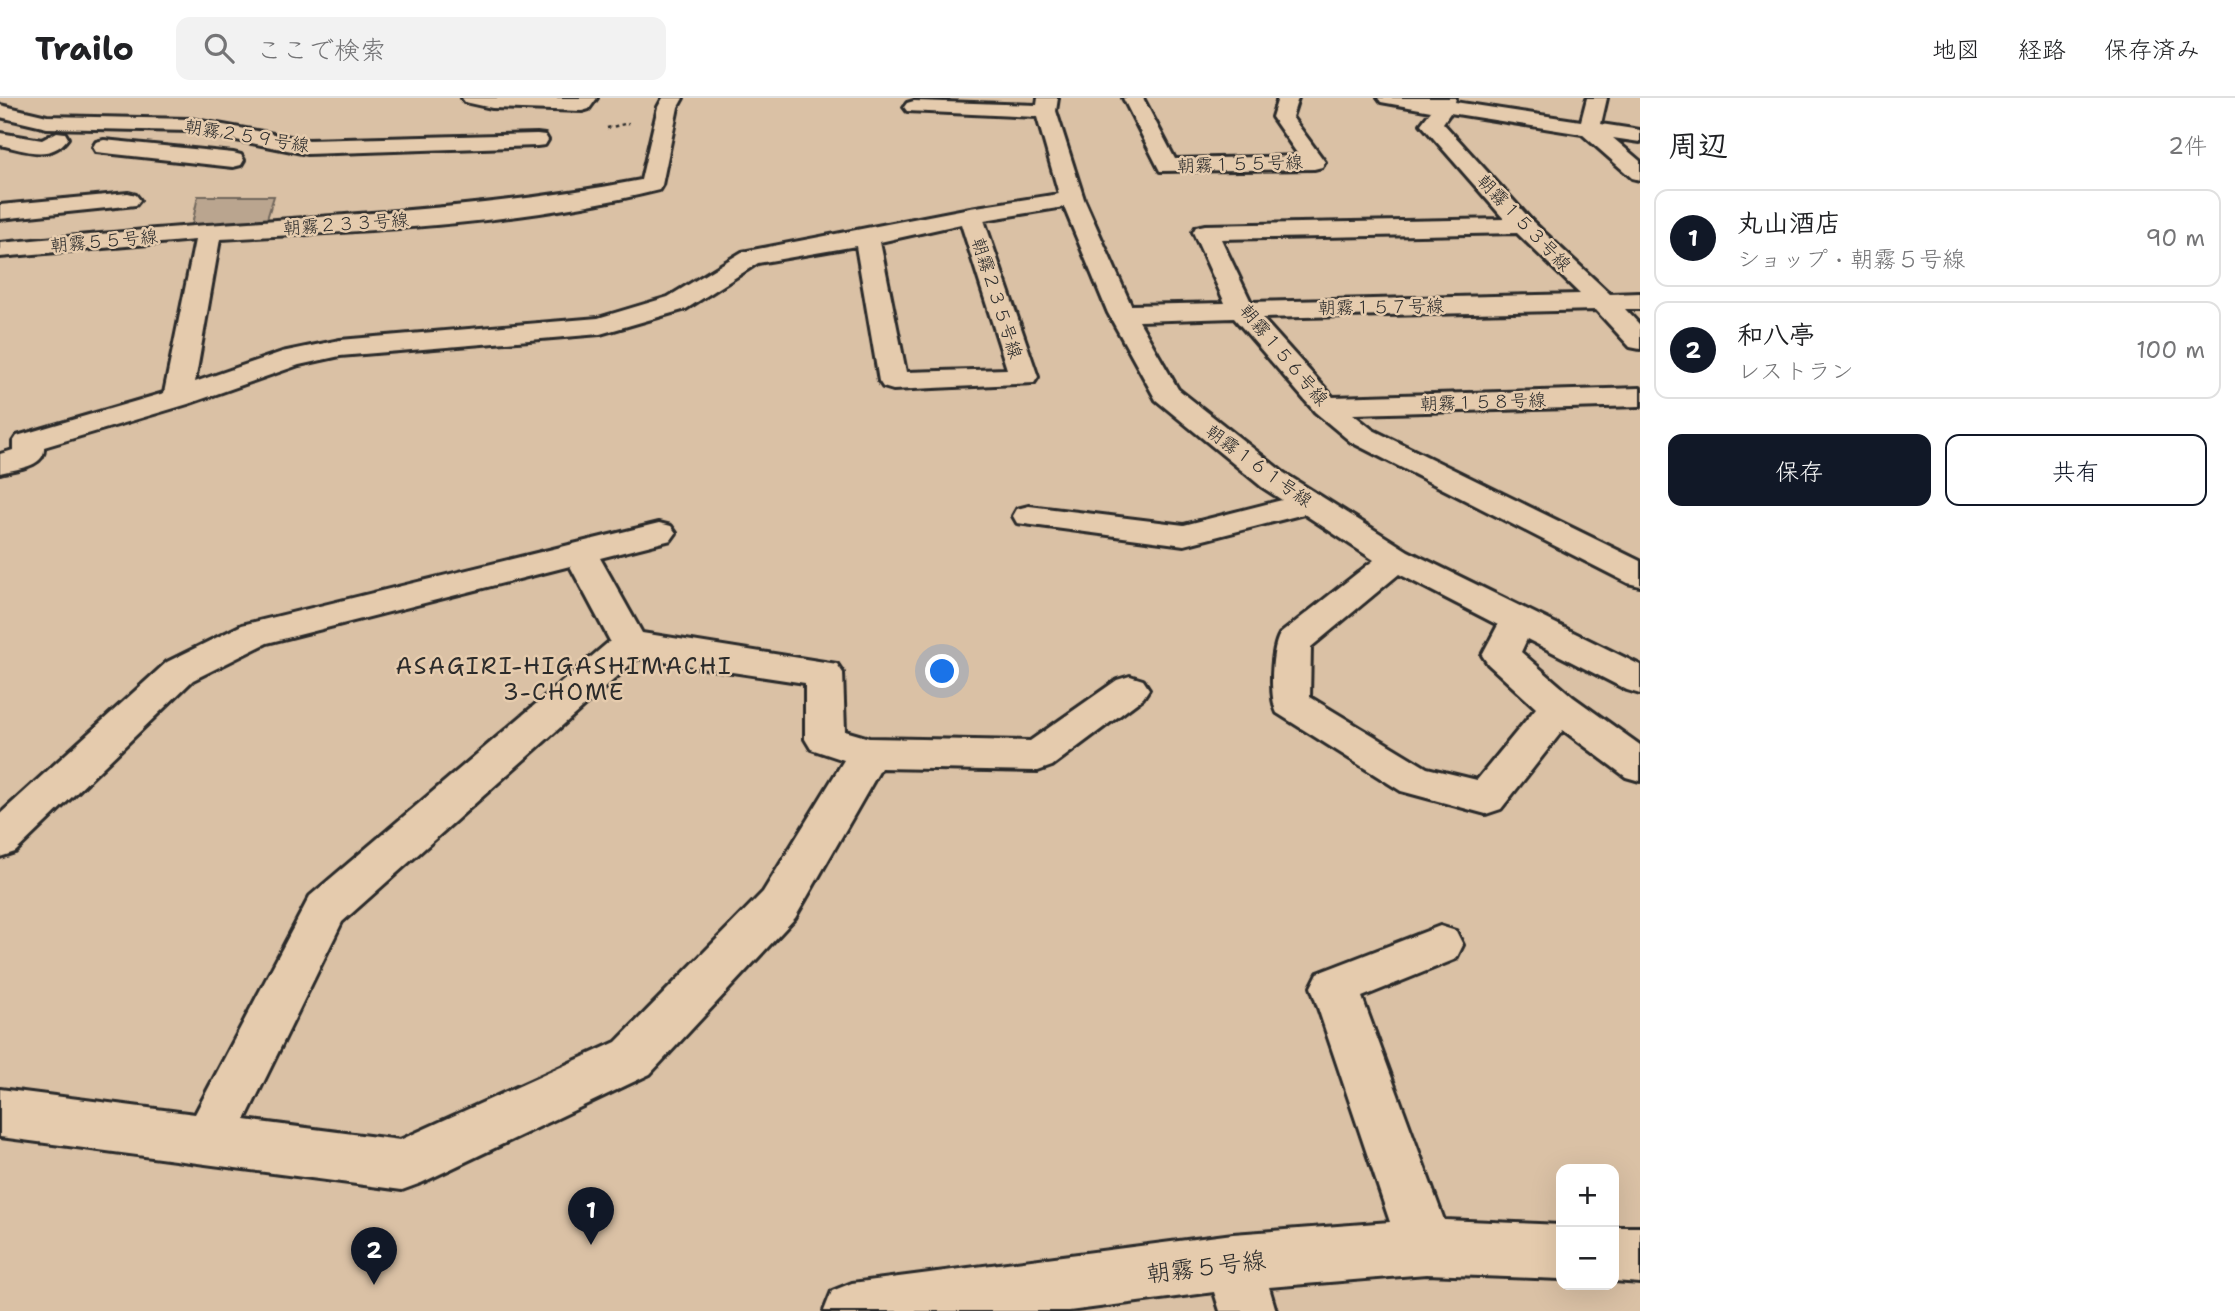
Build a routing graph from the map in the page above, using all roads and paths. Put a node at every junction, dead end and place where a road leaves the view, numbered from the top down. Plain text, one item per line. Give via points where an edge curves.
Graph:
1 (472, 98) edge
2 (587, 98) edge
3 (673, 98) edge
4 (1133, 98) edge
5 (1288, 98) edge
6 (1388, 98) edge
7 (1597, 98) edge
8 (1445, 102) edge
9 (1047, 104) edge
10 (914, 107) dead end
11 (0, 111) edge
12 (90, 115) junction
13 (1589, 129) junction
14 (1640, 136) edge
15 (0, 139) edge
16 (537, 140) dead end
17 (46, 147) junction
18 (233, 160) dead end
19 (1640, 173) edge
20 (1072, 199) junction
21 (128, 200) dead end
22 (0, 212) edge
23 (970, 215) junction
24 (1523, 226) junction
25 (209, 232) junction
26 (867, 237) junction
27 (0, 250) edge
28 (1640, 301) edge
29 (1603, 302) junction
30 (1242, 311) junction
31 (1121, 313) junction
32 (1640, 341) edge
33 (1640, 397) edge
34 (178, 398) junction
35 (1325, 406) junction
36 (0, 464) edge
37 (1308, 503) junction
38 (1029, 516) dead end
39 (659, 533) dead end
40 (580, 553) junction
41 (1396, 559) junction
42 (1640, 574) edge
43 (1519, 619) junction
44 (631, 644) junction
45 (1640, 681) edge
46 (1129, 689) dead end
47 (1559, 707) junction
48 (869, 752) junction
49 (1640, 766) edge
50 (0, 839) edge
51 (1440, 945) dead end
52 (0, 1113) edge
53 (210, 1138) junction
54 (1426, 1247) junction
55 (1556, 1252) edge
56 (1619, 1254) edge
57 (1640, 1255) edge
58 (1241, 1287) edge
59 (917, 1307) edge
60 (852, 1311) edge

1 - 2 street via 582,105
3 - 25 street, 朝霧２３３号線 via 651,185 570,202 361,225
4 - 5 street, 朝霧１５５号線 via 1167,166 1314,162 1282,117
6 - 8 street
7 - 13 street
8 - 13 street
8 - 24 street, 朝霧１５３号線 via 1432,124
9 - 10 street
9 - 20 street, 朝霧１６１号線
11 - 12 street, 朝霧２５９号線 via 47,122
12 - 16 street, 朝霧２５９号線 via 190,125 307,146
12 - 17 street
13 - 14 street
13 - 19 street
15 - 17 street
17 - 18 street via 144,149
20 - 23 street, 朝霧２３５号線
20 - 31 street, 朝霧１６１号線
21 - 22 street
23 - 26 street, 朝霧２３５号線
23 - 26 street, 朝霧２３５号線 via 1024,377 893,381
24 - 29 street, 朝霧１５３号線
24 - 30 street, 朝霧１５６号線 via 1205,232
25 - 27 street, 朝霧５５号線
25 - 34 street
26 - 34 street via 751,257 677,303 600,326 340,348 292,358
28 - 29 street, 朝霧１５７号線
29 - 30 street, 朝霧１５７号線
29 - 32 street, 朝霧１５３号線
30 - 31 street, 朝霧１５７号線
30 - 35 street, 朝霧１５６号線
31 - 37 street, 朝霧１６１号線 via 1166,394
33 - 35 street, 朝霧１５８号線
34 - 36 street via 28,442 29,455
35 - 42 street, 朝霧１５６号線 via 1362,436
37 - 38 street via 1184,535
37 - 41 street, 朝霧１６１号線
39 - 40 street
40 - 44 street
40 - 50 street via 255,634 180,671
41 - 43 street, 朝霧１６１号線
41 - 47 street via 1293,643 1291,703 1415,780 1486,798
43 - 45 street, 朝霧１６１号線
43 - 47 street via 1500,655
44 - 48 street via 824,673 825,739
44 - 53 street via 326,909
46 - 48 street via 1038,756
47 - 49 street
48 - 53 street via 779,905 633,1058 401,1165
51 - 54 street via 1335,987
52 - 53 street
54 - 55 street, 朝霧５号線
54 - 58 street, 朝霧５号線
56 - 57 street
58 - 59 street, 朝霧５号線
59 - 60 street, 朝霧５号線

